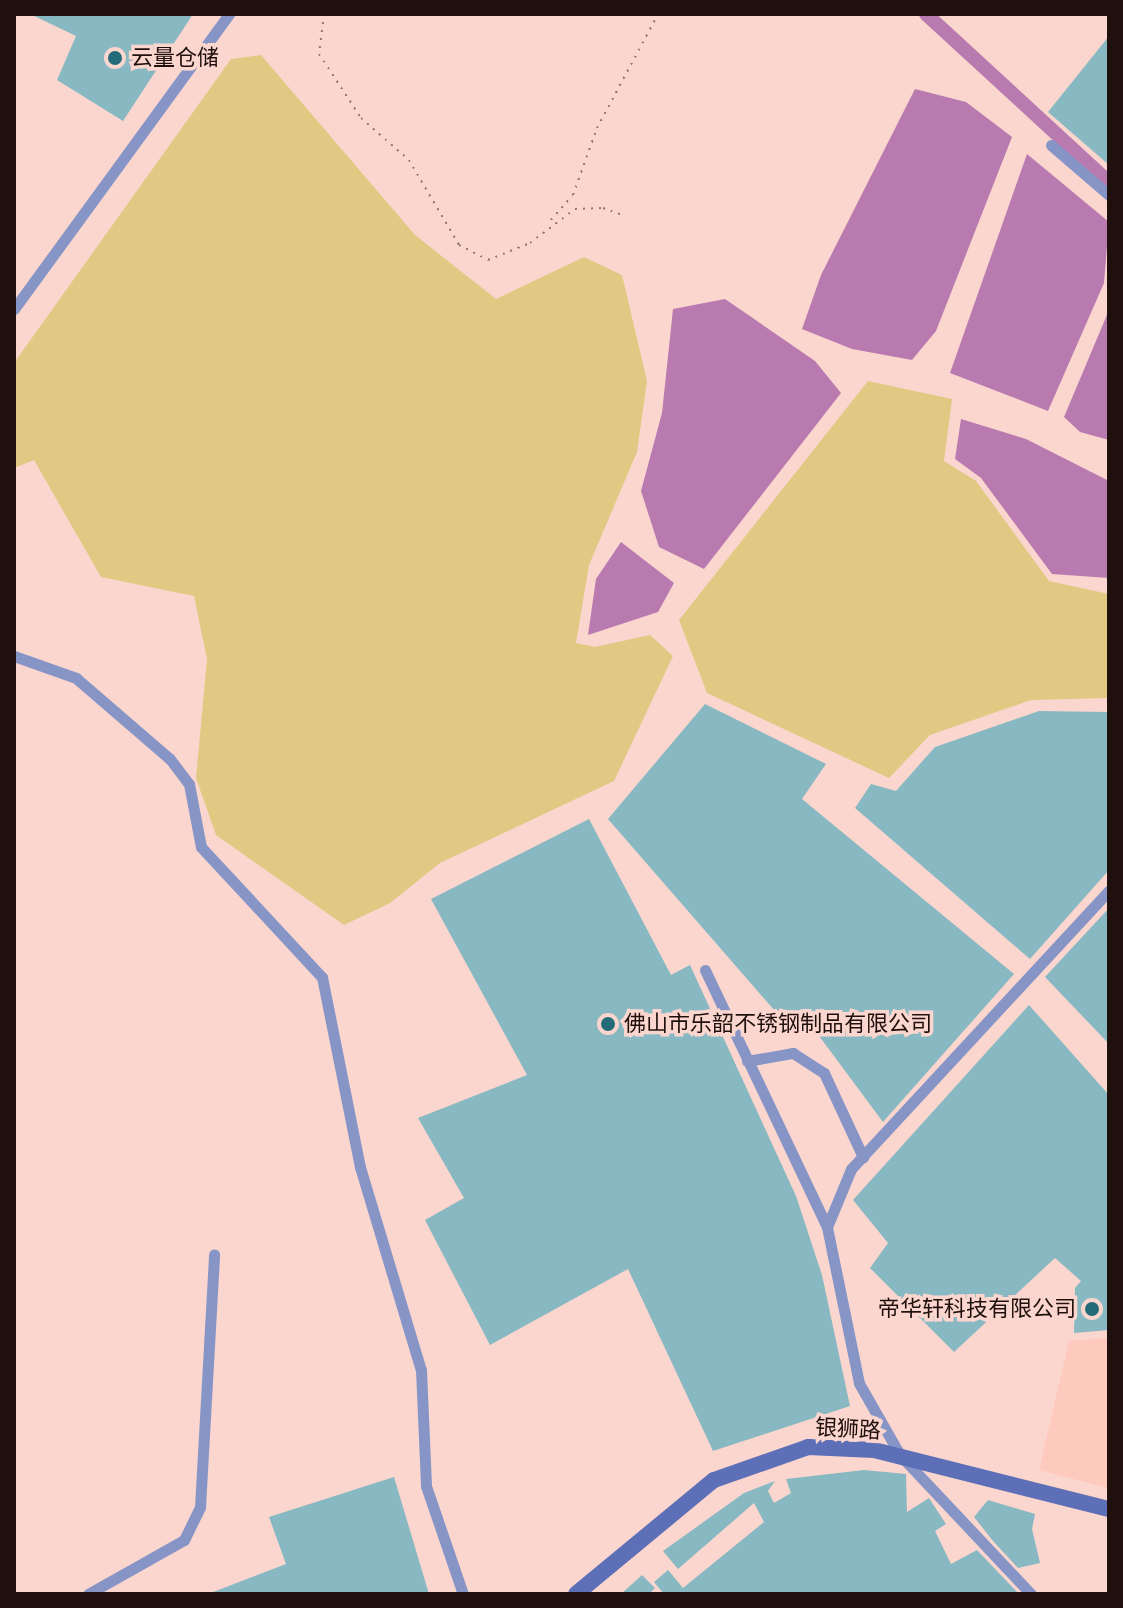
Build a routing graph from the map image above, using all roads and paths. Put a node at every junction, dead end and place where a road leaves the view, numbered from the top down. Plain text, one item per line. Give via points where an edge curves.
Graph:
1 (229, 14) edge
2 (324, 14) edge
3 (658, 14) edge
4 (1051, 145) dead end
5 (1109, 195) edge
6 (622, 215) dead end
7 (548, 224) junction
8 (14, 309) edge
9 (14, 656) edge
10 (1109, 890) edge
11 (705, 970) dead end
12 (747, 1061) junction
13 (863, 1157) junction
14 (827, 1227) junction
15 (214, 1254) dead end
16 (900, 1455) junction
17 (1109, 1509) edge
18 (88, 1594) edge
19 (463, 1594) edge
20 (576, 1594) edge
21 (1031, 1594) edge

1 - 8 street
2 - 7 path via 319,54 361,118 409,160 459,245 488,260 530,243
3 - 7 path via 597,128 573,195
4 - 5 street
6 - 7 path via 575,209
9 - 19 street via 76,678 170,759 189,784 201,847 322,977 360,1167 421,1370 426,1486
10 - 13 street
11 - 12 street
12 - 13 street via 793,1053 824,1073
12 - 14 street
13 - 14 street
14 - 16 street via 859,1383
15 - 18 street via 200,1507 184,1540
16 - 17 main road, 银狮路
16 - 20 main road, 银狮路 via 808,1447 760,1460 714,1480
16 - 21 street

